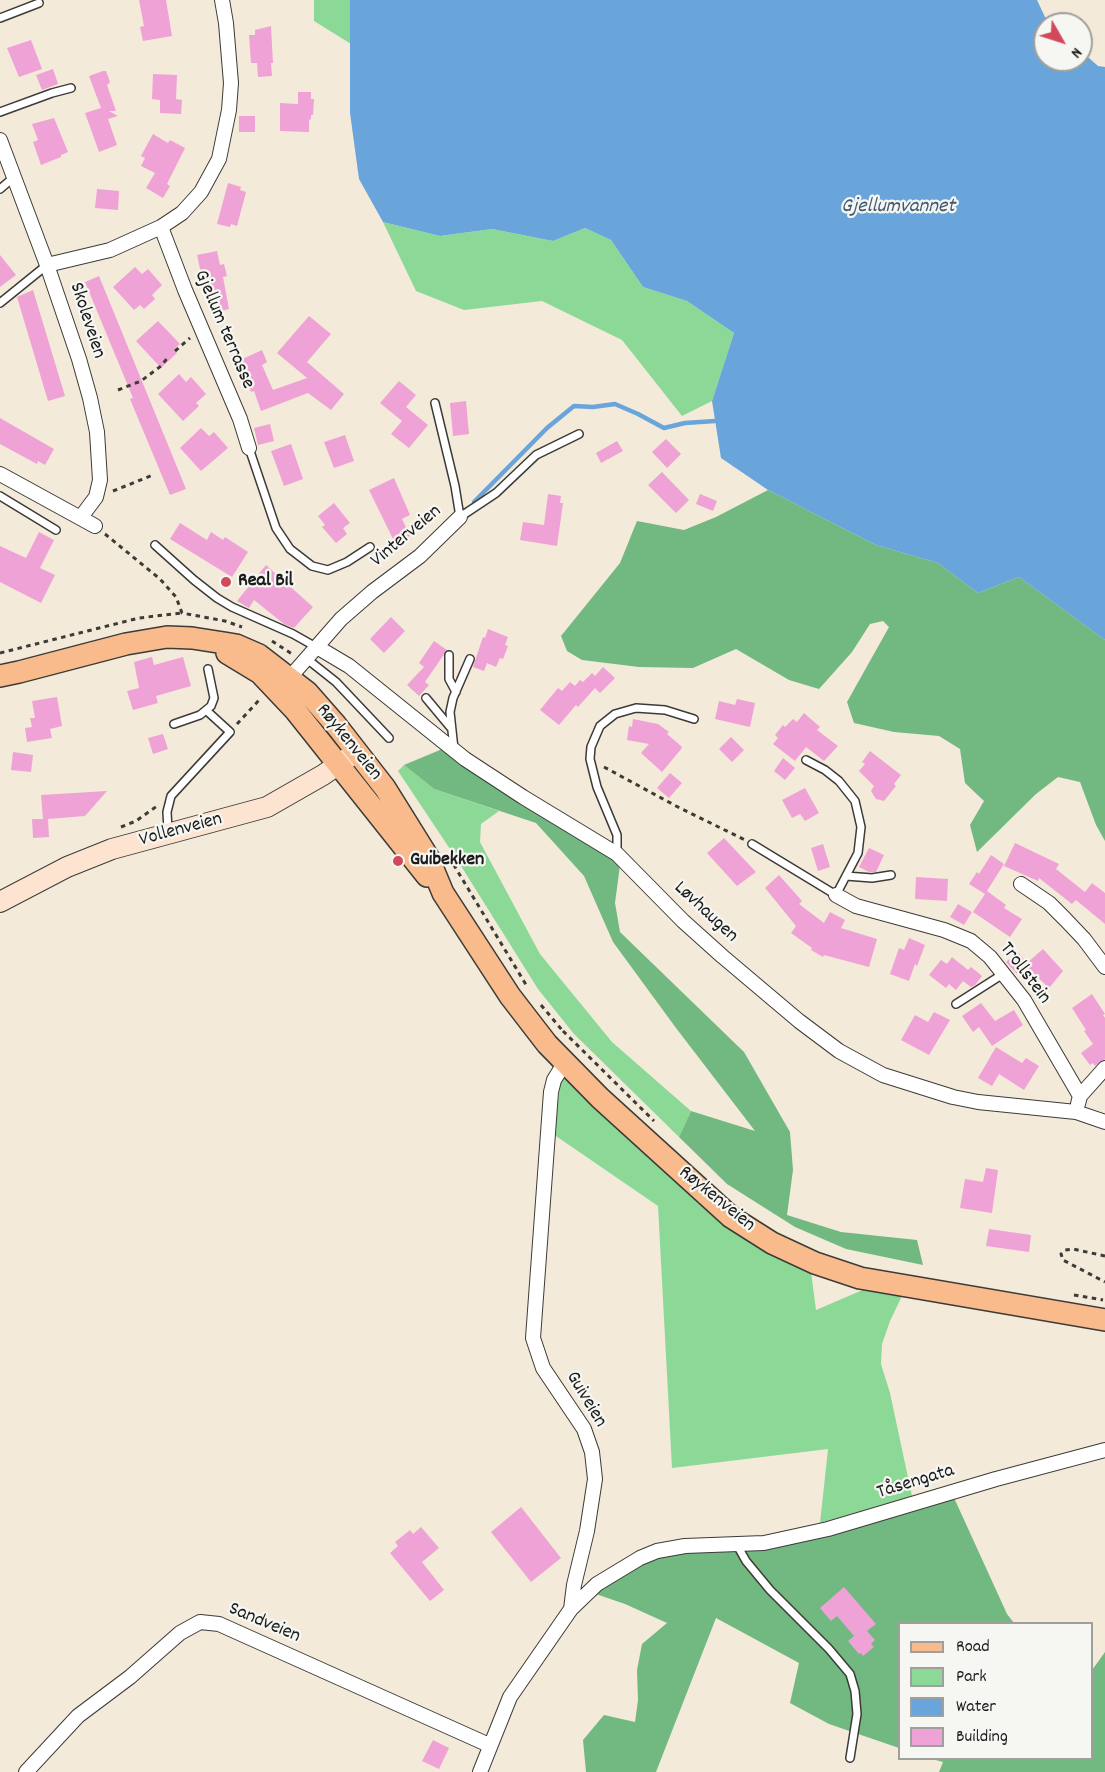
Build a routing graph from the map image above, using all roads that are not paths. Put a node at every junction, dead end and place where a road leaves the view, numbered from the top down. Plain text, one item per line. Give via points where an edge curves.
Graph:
1 (222, 0) edge
2 (39, 3) dead end
3 (0, 18) edge
4 (71, 88) dead end
5 (0, 112) edge
6 (0, 140) edge
7 (14, 177) junction
8 (0, 189) edge
9 (161, 227) junction
10 (47, 265) junction
11 (0, 303) edge
12 (435, 403) dead end
13 (579, 434) dead end
14 (249, 448) joint
15 (2, 479) edge
16 (0, 496) edge
17 (460, 517) junction
18 (81, 518) junction
19 (94, 526) dead end
20 (56, 530) dead end
21 (155, 545) dead end
22 (369, 546) dead end
23 (317, 647) junction
24 (449, 656) dead end
25 (307, 659) junction
26 (470, 659) dead end
27 (208, 669) dead end
28 (0, 676) edge
29 (275, 687) junction
30 (456, 692) junction
31 (426, 698) dead end
32 (207, 711) junction
33 (694, 719) dead end
34 (174, 724) dead end
35 (451, 728) junction
36 (389, 738) dead end
37 (454, 749) junction
38 (348, 758) junction
39 (807, 760) dead end
40 (169, 833) junction
41 (752, 843) road end
42 (617, 854) junction
43 (891, 875) dead end
44 (846, 876) junction
45 (1021, 884) dead end
46 (836, 895) junction
47 (0, 902) edge
48 (1105, 967) edge
49 (1003, 974) junction
50 (957, 1004) dead end
51 (565, 1062) junction
52 (1105, 1068) edge
53 (1080, 1096) junction
54 (1076, 1112) junction
55 (1105, 1122) edge
56 (1105, 1320) edge
57 (1105, 1450) edge
58 (737, 1545) junction
59 (571, 1609) junction
60 (489, 1745) junction
61 (850, 1758) dead end
62 (26, 1772) edge
63 (480, 1772) edge

1 - 9 street via 231,82 219,159 201,192 182,213
2 - 3 lane
4 - 5 lane
6 - 7 street, Skoleveien
7 - 8 lane
7 - 10 street, Skoleveien
9 - 10 street via 110,250
9 - 14 street, Gjellum terrasse
10 - 11 lane
10 - 18 street, Skoleveien via 79,359 97,432 99,489
12 - 17 lane
13 - 17 lane, Vinterveien via 536,455 496,493
14 - 22 lane via 276,528 303,560 328,570
15 - 18 street
16 - 20 lane
17 - 23 street, Vinterveien via 420,556 341,619
18 - 19 street
21 - 23 lane via 217,598
23 - 25 street, Vinterveien
23 - 37 street, Løvhaugen via 349,666
24 - 30 lane via 449,679
25 - 29 street, Vinterveien
25 - 36 lane via 336,682
26 - 30 lane
27 - 32 lane via 214,698
28 - 29 main road, Røykenveien via 149,639 182,638 236,645 268,660
29 - 38 main road, Røykenveien via 321,707
30 - 35 lane via 450,712
31 - 35 lane
32 - 34 lane
32 - 40 lane via 230,732 171,796 167,812
33 - 42 lane via 665,710 636,708 615,714 600,726 590,759 617,835
35 - 37 lane
37 - 42 street, Løvhaugen
38 - 40 main road, Vollenveien via 267,807
38 - 51 main road, Røykenveien via 385,788 428,857 443,893 510,996
39 - 44 lane via 825,770 855,801 861,827 858,853
40 - 47 main road, Vollenveien via 92,856
41 - 46 lane
42 - 54 street, Løvhaugen via 722,956 839,1051 882,1075 953,1097
43 - 44 lane
44 - 46 lane
45 - 48 street via 1049,903
46 - 49 street, Trollstein via 856,906 971,941
49 - 50 lane
49 - 53 street, Trollstein via 1024,1000
51 - 56 main road, Røykenveien via 712,1202 780,1247 831,1269 877,1282
51 - 59 street, Guiveien via 551,1092 533,1338 543,1368 584,1430 592,1452 595,1479
52 - 53 street
53 - 54 street
54 - 55 street, Løvhaugen
57 - 58 street, Tåsengata via 828,1529
58 - 59 street, Tåsengata via 657,1551 597,1584
58 - 61 lane via 770,1590 850,1674 857,1714
59 - 60 street, Guiveien via 510,1697
60 - 62 street, Sandveien via 219,1624 200,1622 180,1633 78,1716
60 - 63 street, Guiveien

